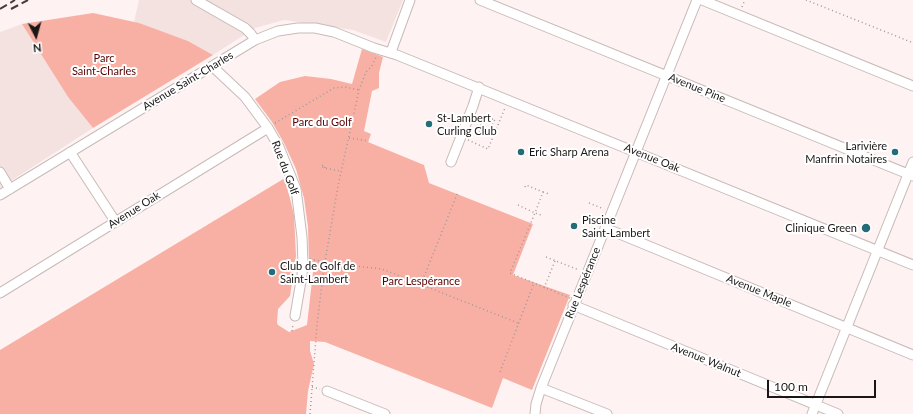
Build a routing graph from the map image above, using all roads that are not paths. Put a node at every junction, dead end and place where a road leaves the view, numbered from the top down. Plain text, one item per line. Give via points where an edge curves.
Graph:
1 (196, 0) edge
2 (410, 0) edge
3 (480, 0) edge
4 (697, 0) edge
5 (702, 0) edge
6 (255, 40) junction
7 (390, 52) junction
8 (212, 66) junction
9 (666, 76) junction
10 (913, 86) edge
11 (479, 87) junction
12 (271, 126) junction
13 (635, 151) junction
14 (70, 152) junction
15 (451, 162) dead end
16 (913, 162) edge
17 (0, 172) edge
18 (911, 175) edge
19 (10, 189) junction
20 (0, 195) edge
21 (115, 221) junction
22 (604, 228) junction
23 (878, 251) junction
24 (913, 265) edge
25 (0, 293) edge
26 (572, 302) junction
27 (295, 316) dead end
28 (846, 327) junction
29 (913, 355) edge
30 (541, 388) junction
31 (327, 391) dead end
32 (816, 405) junction
33 (385, 414) edge
34 (535, 414) edge
35 (607, 414) edge
36 (812, 414) edge
37 (838, 414) edge

1 - 6 street via 245,28
2 - 7 street
3 - 9 street, Avenue Pine
4 - 9 street, Rue Lespérance
5 - 10 street
6 - 7 street, Avenue Saint-Charles via 278,31 314,28 334,32
6 - 8 street, Avenue Saint-Charles
7 - 11 street, Avenue Oak
8 - 12 street, Rue du Golf
8 - 14 street, Avenue Saint-Charles
9 - 13 street, Rue Lespérance
9 - 18 street, Avenue Pine
11 - 13 street, Avenue Oak
11 - 15 street
12 - 21 street, Avenue Oak
12 - 27 street, Rue du Golf via 297,196 303,264
13 - 22 street, Rue Lespérance
13 - 23 street, Avenue Oak
14 - 19 street, Avenue Saint-Charles
14 - 21 street
16 - 18 street
17 - 19 street
18 - 23 street
19 - 20 street, Avenue Saint-Charles
21 - 25 street, Avenue Oak
22 - 26 street, Rue Lespérance
22 - 28 street, Avenue Maple
23 - 24 street, Avenue Oak
23 - 28 street
26 - 30 street, Rue Lespérance
26 - 32 street, Avenue Walnut
28 - 29 street, Avenue Maple
28 - 32 street
30 - 34 street, Rue Lespérance
30 - 35 street
31 - 33 street
32 - 36 street
32 - 37 street, Avenue Walnut

